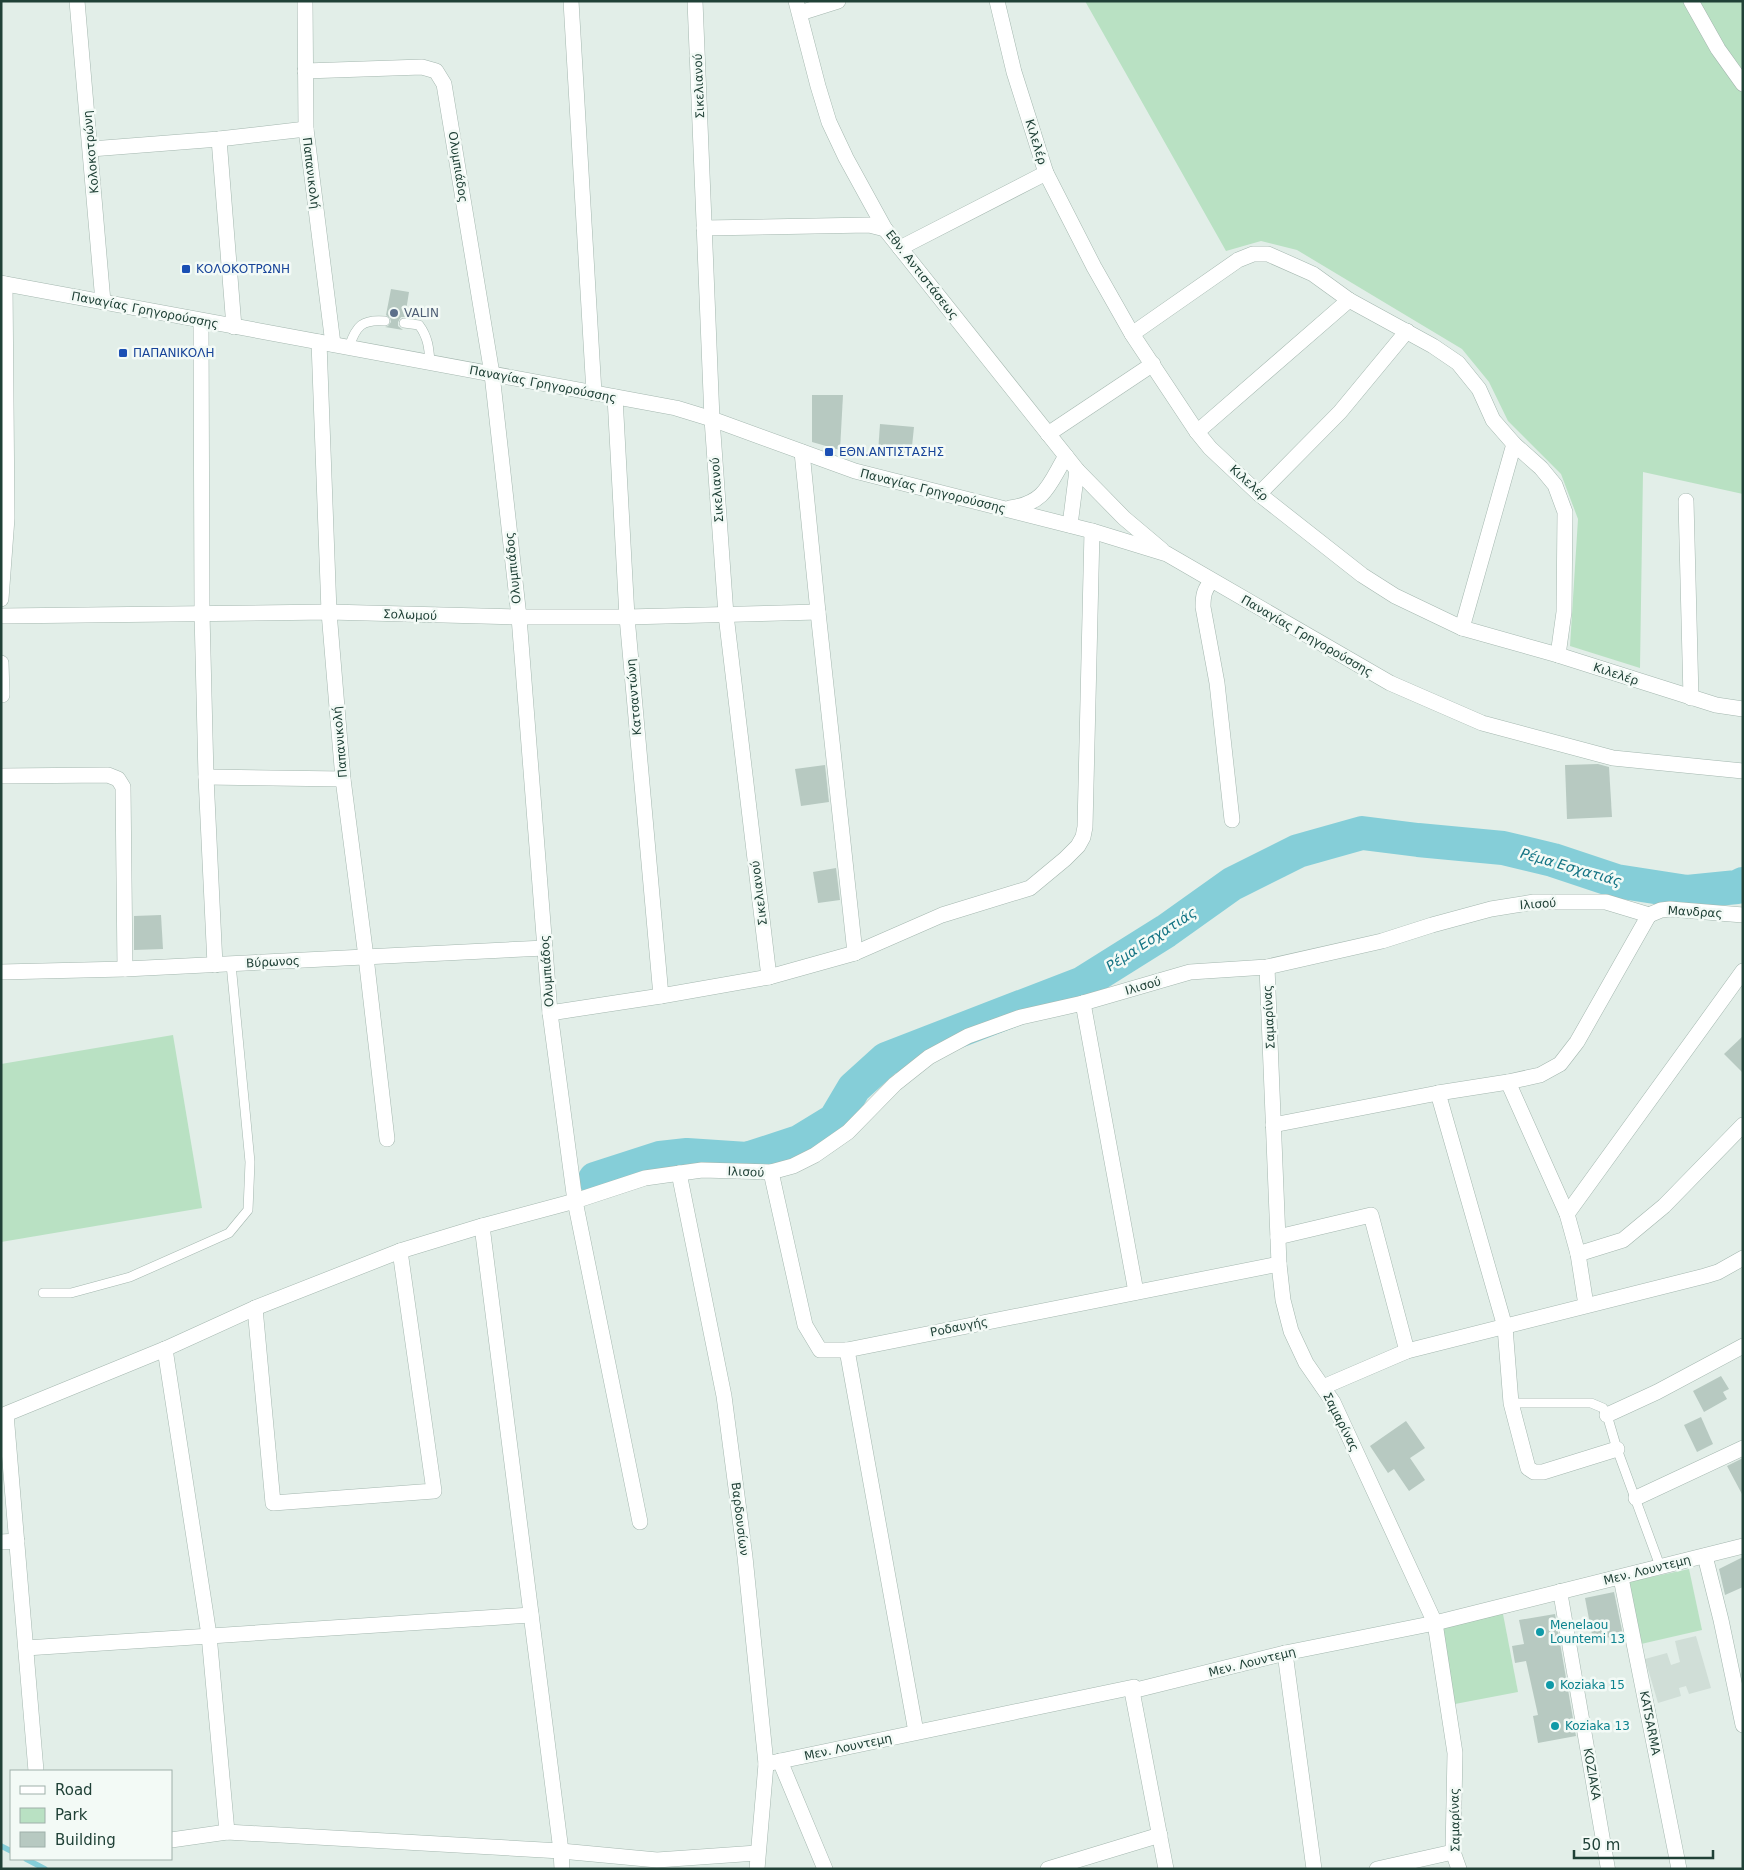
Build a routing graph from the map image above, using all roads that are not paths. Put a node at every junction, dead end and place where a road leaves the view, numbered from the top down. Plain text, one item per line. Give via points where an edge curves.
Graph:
1 (77, 1) edge
2 (306, 1) edge
3 (571, 1) edge
4 (695, 1) edge
5 (838, 1) edge
6 (997, 1) edge
7 (1691, 1) edge
8 (798, 7) edge
9 (305, 71) junction
10 (1743, 84) edge
11 (306, 129) junction
12 (219, 139) junction
13 (91, 149) junction
14 (1046, 173) junction
15 (704, 228) junction
16 (885, 229) junction
17 (900, 248) junction
18 (3, 284) edge
19 (1350, 300) junction
20 (103, 302) junction
21 (201, 321) junction
22 (385, 321) dead end
23 (404, 323) dead end
24 (234, 327) junction
25 (1407, 331) junction
26 (1132, 334) junction
27 (326, 343) junction
28 (348, 347) junction
29 (430, 362) junction
30 (1153, 364) junction
31 (492, 374) junction
32 (3, 375) edge
33 (594, 393) junction
34 (615, 397) junction
35 (712, 418) junction
36 (1197, 432) junction
37 (1048, 434) junction
38 (1514, 444) junction
39 (802, 452) junction
40 (1066, 456) junction
41 (4, 466) edge
42 (1077, 470) junction
43 (1259, 494) junction
44 (1686, 501) dead end
45 (1004, 508) junction
46 (4, 518) edge
47 (1070, 525) junction
48 (1092, 531) junction
49 (1167, 554) junction
50 (1212, 581) junction
51 (1, 599) edge
52 (329, 612) junction
53 (818, 612) junction
54 (202, 613) junction
55 (726, 615) junction
56 (1, 616) edge
57 (519, 617) junction
58 (627, 617) junction
59 (1462, 628) junction
60 (1558, 656) junction
61 (1, 663) edge
62 (2, 695) edge
63 (1691, 698) junction
64 (1743, 709) edge
65 (1743, 771) edge
66 (1, 776) edge
67 (206, 777) junction
68 (343, 779) junction
69 (1232, 820) dead end
70 (1743, 915) edge
71 (1649, 916) junction
72 (545, 948) junction
73 (856, 953) junction
74 (366, 957) junction
75 (231, 964) junction
76 (214, 965) junction
77 (1266, 967) junction
78 (125, 969) junction
79 (1743, 971) edge
80 (1, 972) edge
81 (769, 977) junction
82 (661, 996) junction
83 (1083, 1003) junction
84 (550, 1013) junction
85 (1508, 1082) junction
86 (1438, 1093) junction
87 (1274, 1125) junction
88 (1743, 1125) edge
89 (387, 1139) dead end
90 (771, 1172) junction
91 (679, 1173) junction
92 (575, 1201) junction
93 (1566, 1214) junction
94 (482, 1226) junction
95 (1278, 1237) junction
96 (400, 1251) junction
97 (1578, 1254) junction
98 (1743, 1258) edge
99 (1280, 1264) junction
100 (1136, 1292) junction
101 (43, 1293) dead end
102 (1586, 1305) junction
103 (255, 1308) junction
104 (1505, 1327) junction
105 (1743, 1346) edge
106 (164, 1348) junction
107 (846, 1350) junction
108 (1407, 1351) junction
109 (1323, 1387) junction
110 (1511, 1403) junction
111 (1607, 1415) junction
112 (1743, 1448) edge
113 (1617, 1449) junction
114 (1636, 1498) junction
115 (640, 1522) dead end
116 (1, 1542) edge
117 (17, 1542) junction
118 (1743, 1546) edge
119 (1705, 1556) junction
120 (1660, 1566) junction
121 (1621, 1578) junction
122 (1560, 1591) junction
123 (531, 1615) junction
124 (1435, 1623) junction
125 (208, 1635) junction
126 (26, 1648) junction
127 (1285, 1653) junction
128 (1132, 1691) junction
129 (1743, 1724) edge
130 (916, 1732) junction
131 (773, 1762) junction
132 (36, 1770) edge
133 (227, 1832) junction
134 (1160, 1835) junction
135 (172, 1840) edge
136 (561, 1850) junction
137 (1453, 1852) junction
138 (757, 1861) edge
139 (1382, 1868) edge
140 (562, 1869) edge
141 (825, 1869) edge
142 (1048, 1869) edge
143 (1166, 1869) edge
144 (1314, 1869) edge
145 (1460, 1869) edge
146 (1608, 1869) edge
147 (1679, 1869) edge

1 - 13 street, Κολοκοτρώνη
2 - 9 street, Παπανικολή
3 - 33 street
4 - 15 street, Σικελιανού
5 - 8 street
6 - 14 street, Κιλελέρ via 1014,72
7 - 10 street via 1718,49
8 - 16 street, Εθν. Αντιστάσεως via 830,122
9 - 11 street, Παπανικολή
9 - 31 street, Ολυμπιάδος via 422,67 436,71 444,84
11 - 12 street
11 - 27 street, Παπανικολή
12 - 13 street
12 - 24 street
13 - 20 street, Κολοκοτρώνη
14 - 17 street
14 - 26 street, Κιλελέρ
15 - 16 street via 869,225
15 - 35 street, Σικελιανού
16 - 17 street, Εθν. Αντιστάσεως
17 - 37 street, Εθν. Αντιστάσεως
18 - 20 street, Παναγίας Γρηγορούσσης
18 - 32 street
19 - 25 street
19 - 26 street via 1313,274 1268,254 1253,254 1238,260
19 - 36 street
20 - 21 street, Παναγίας Γρηγορούσσης
21 - 24 street, Παναγίας Γρηγορούσσης
21 - 54 street
22 - 28 lane via 370,320 362,324
23 - 29 lane via 419,325 425,332
24 - 27 street, Παναγίας Γρηγορούσσης
25 - 38 street via 1458,362 1478,389 1493,420
25 - 43 street via 1340,412
26 - 30 street, Κιλελέρ
27 - 28 street, Παναγίας Γρηγορούσσης
27 - 52 street, Παπανικολή
28 - 29 street, Παναγίας Γρηγορούσσης
29 - 31 street, Παναγίας Γρηγορούσσης
30 - 36 street, Κιλελέρ
30 - 37 street
31 - 33 street, Παναγίας Γρηγορούσσης
31 - 57 street, Ολυμπιάδος
32 - 41 street
33 - 34 street, Παναγίας Γρηγορούσσης
34 - 35 street, Παναγίας Γρηγορούσσης
34 - 58 street, Κατσαντώνη
35 - 39 street, Παναγίας Γρηγορούσσης
35 - 55 street, Σικελιανού
36 - 43 street, Κιλελέρ
37 - 40 street, Εθν. Αντιστάσεως
38 - 59 street
38 - 60 street via 1542,468 1555,486 1565,512 1564,612
39 - 45 street, Παναγίας Γρηγορούσσης via 855,471
39 - 53 street
40 - 42 street, Εθν. Αντιστάσεως
40 - 45 street via 1044,494 1026,506
41 - 46 street
42 - 47 street
42 - 49 street, Εθν. Αντιστάσεως via 1124,518
43 - 59 street, Κιλελέρ via 1362,575 1396,596
44 - 63 street
45 - 47 street, Παναγίας Γρηγορούσσης
46 - 51 street
47 - 48 street, Παναγίας Γρηγορούσσης
48 - 49 street, Παναγίας Γρηγορούσσης
48 - 73 street via 1086,827 1078,846 1030,888 942,915
49 - 50 street, Παναγίας Γρηγορούσσης
50 - 65 street, Παναγίας Γρηγορούσσης via 1390,683 1482,724 1613,758
50 - 69 street via 1203,594 1203,607 1217,682
52 - 54 street, Σολωμού
52 - 57 street, Σολωμού
52 - 68 street, Παπανικολή
53 - 55 street, Σολωμού
53 - 73 street
54 - 56 street, Σολωμού
54 - 67 street
55 - 58 street, Σολωμού
55 - 81 street, Σικελιανού
57 - 58 street, Σολωμού
57 - 72 street, Ολυμπιάδος
58 - 82 street, Κατσαντώνη
59 - 60 street, Κιλελέρ
60 - 63 street, Κιλελέρ
61 - 62 street
63 - 64 street, Κιλελέρ
66 - 78 street via 108,775 118,779 123,787
67 - 68 street
67 - 76 street
68 - 74 street, Παπανικολή
70 - 71 street, Μανδρας via 1670,909
71 - 77 street, Ιλισού via 1606,902 1534,902 1491,909 1382,941
71 - 85 street via 1577,1042 1560,1064 1540,1075
72 - 74 street, Βύρωνος
72 - 84 street, Ολυμπιάδος
73 - 81 street
74 - 75 street, Βύρωνος
74 - 89 street, Παπανικολή
75 - 76 street, Βύρωνος
75 - 101 lane via 250,1162 248,1210 229,1232 130,1277 71,1293
76 - 78 street, Βύρωνος
77 - 83 street, Ιλισού via 1190,972
77 - 87 street, Σαμαρίνας
78 - 80 street, Βύρωνος
79 - 93 street
81 - 82 street
82 - 84 street
83 - 90 street, Ιλισού via 1021,1017 968,1036 929,1057 895,1084 848,1132 815,1155
83 - 100 street
84 - 92 street, Ολυμπιάδος
85 - 86 street
85 - 93 street
86 - 87 street
86 - 104 street
87 - 95 street, Σαμαρίνας
88 - 97 street via 1664,1206 1623,1240
90 - 91 street, Ιλισού via 702,1170
90 - 107 street, Ροδαυγής via 805,1325 820,1350
91 - 92 street, Ιλισού via 645,1178
91 - 131 street, Βαρδουσίων via 724,1396
92 - 94 street, Ιλισού
92 - 115 street, Ολυμπιάδος
93 - 97 street
94 - 96 street, Ιλισού
94 - 123 street
95 - 99 street, Σαμαρίνας
95 - 108 street via 1371,1215
96 - 103 street, Ιλισού
96 - 103 street via 434,1491 273,1503
97 - 102 street
98 - 102 street via 1705,1276
99 - 100 street, Ροδαυγής
99 - 109 street, Σαμαρίνας via 1283,1300 1291,1331 1306,1363
100 - 107 street, Ροδαυγής
102 - 104 street
103 - 106 street, Ιλισού
104 - 108 street
104 - 110 street
105 - 111 street
106 - 117 street, Ιλισού via 6,1414
106 - 125 street
107 - 130 street
108 - 109 street
109 - 124 street, Σαμαρίνας via 1333,1402
110 - 111 lane via 1591,1403 1603,1408
110 - 113 street via 1528,1468 1534,1472
111 - 113 lane
112 - 114 street
113 - 114 lane
114 - 120 lane
116 - 117 street
117 - 126 street
118 - 119 street, Μεν. Λουντεμη
119 - 120 street, Μεν. Λουντεμη
119 - 129 street
120 - 121 street, Μεν. Λουντεμη
121 - 122 street, Μεν. Λουντεμη
121 - 147 street, KATSARMA
122 - 124 street, Μεν. Λουντεμη
122 - 146 street, KOZIAKA
123 - 125 street
123 - 136 street
124 - 127 street, Μεν. Λουντεμη
124 - 137 street, Σαμαρίνας via 1455,1753
125 - 126 street
125 - 133 street
126 - 132 street
127 - 128 street, Μεν. Λουντεμη
127 - 144 street
128 - 130 street, Μεν. Λουντεμη via 1134,1687
128 - 134 street
130 - 131 street, Μεν. Λουντεμη
131 - 138 street, Βαρδουσίων
131 - 141 street
133 - 135 street
133 - 136 street
134 - 142 street
134 - 143 street
136 - 138 street via 657,1860
136 - 140 street
137 - 139 street
137 - 145 street, Σαμαρίνας

